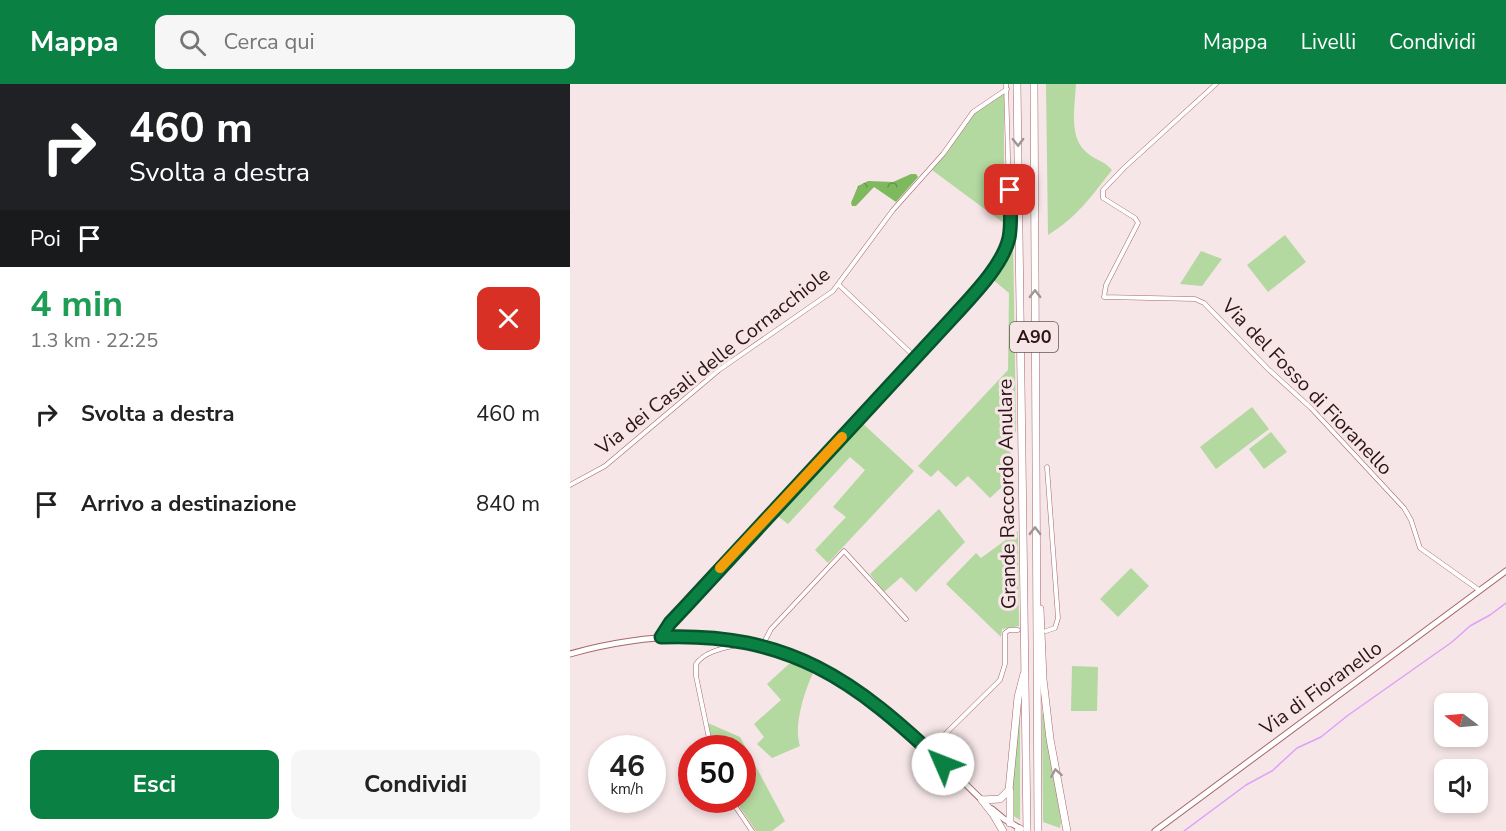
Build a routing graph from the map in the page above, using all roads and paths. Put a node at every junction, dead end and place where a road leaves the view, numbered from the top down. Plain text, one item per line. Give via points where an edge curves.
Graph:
1 (1017, 84) edge
2 (1034, 84) edge
3 (1216, 84) edge
4 (1006, 86) edge
5 (839, 285) junction
6 (915, 357) junction
7 (1047, 467) dead end
8 (570, 485) edge
9 (1506, 571) edge
10 (1036, 589) junction
11 (1479, 591) junction
12 (906, 619) dead end
13 (1018, 630) dead end
14 (1046, 631) dead end
15 (661, 637) junction
16 (746, 643) junction
17 (762, 646) junction
18 (570, 654) edge
19 (1026, 668) junction
20 (708, 735) edge
21 (929, 750) junction
22 (1010, 782) junction
23 (982, 800) junction
24 (740, 813) edge
25 (1010, 823) junction
26 (752, 831) edge
27 (1003, 831) edge
28 (1023, 831) edge
29 (1038, 831) edge
30 (1067, 831) edge
31 (1155, 831) edge

1 -> 19 highway, Grande Raccordo Anulare / A90
10 -> 2 highway, Grande Raccordo Anulare / A90
3 - 11 street, Via del Fosso di Fioranello via 1102,192 1104,200 1138,221 1106,285 1104,297 1195,299 1204,303 1311,408 1404,508 1420,548
4 - 5 street, Via dei Casali delle Cornacchiole via 973,112 943,154 893,210
4 - 6 street via 1008,242 980,285
5 - 6 street
5 - 8 street, Via dei Casali delle Cornacchiole via 719,370 605,466
6 - 15 street
7 - 14 street via 1058,618 1054,628
9 - 11 main road, Via di Fioranello
10 - 29 highway, Grande Raccordo Anulare / A90
30 -> 10 highway via 1050,739
11 - 31 main road, Via di Fioranello
12 - 17 street via 845,551 771,629
13 - 21 street via 1005,633 1005,667 998,683
15 - 16 main road
15 - 18 main road
16 - 17 main road
16 - 20 street via 716,650 696,664
17 - 21 main road via 796,656 848,683
19 - 22 highway via 1018,697
19 - 28 highway, Grande Raccordo Anulare / A90 via 1027,805
21 - 23 main road
22 - 23 highway via 1002,798
22 - 25 highway
23 - 25 main road
23 - 27 highway
24 - 26 street
25 - 28 main road

